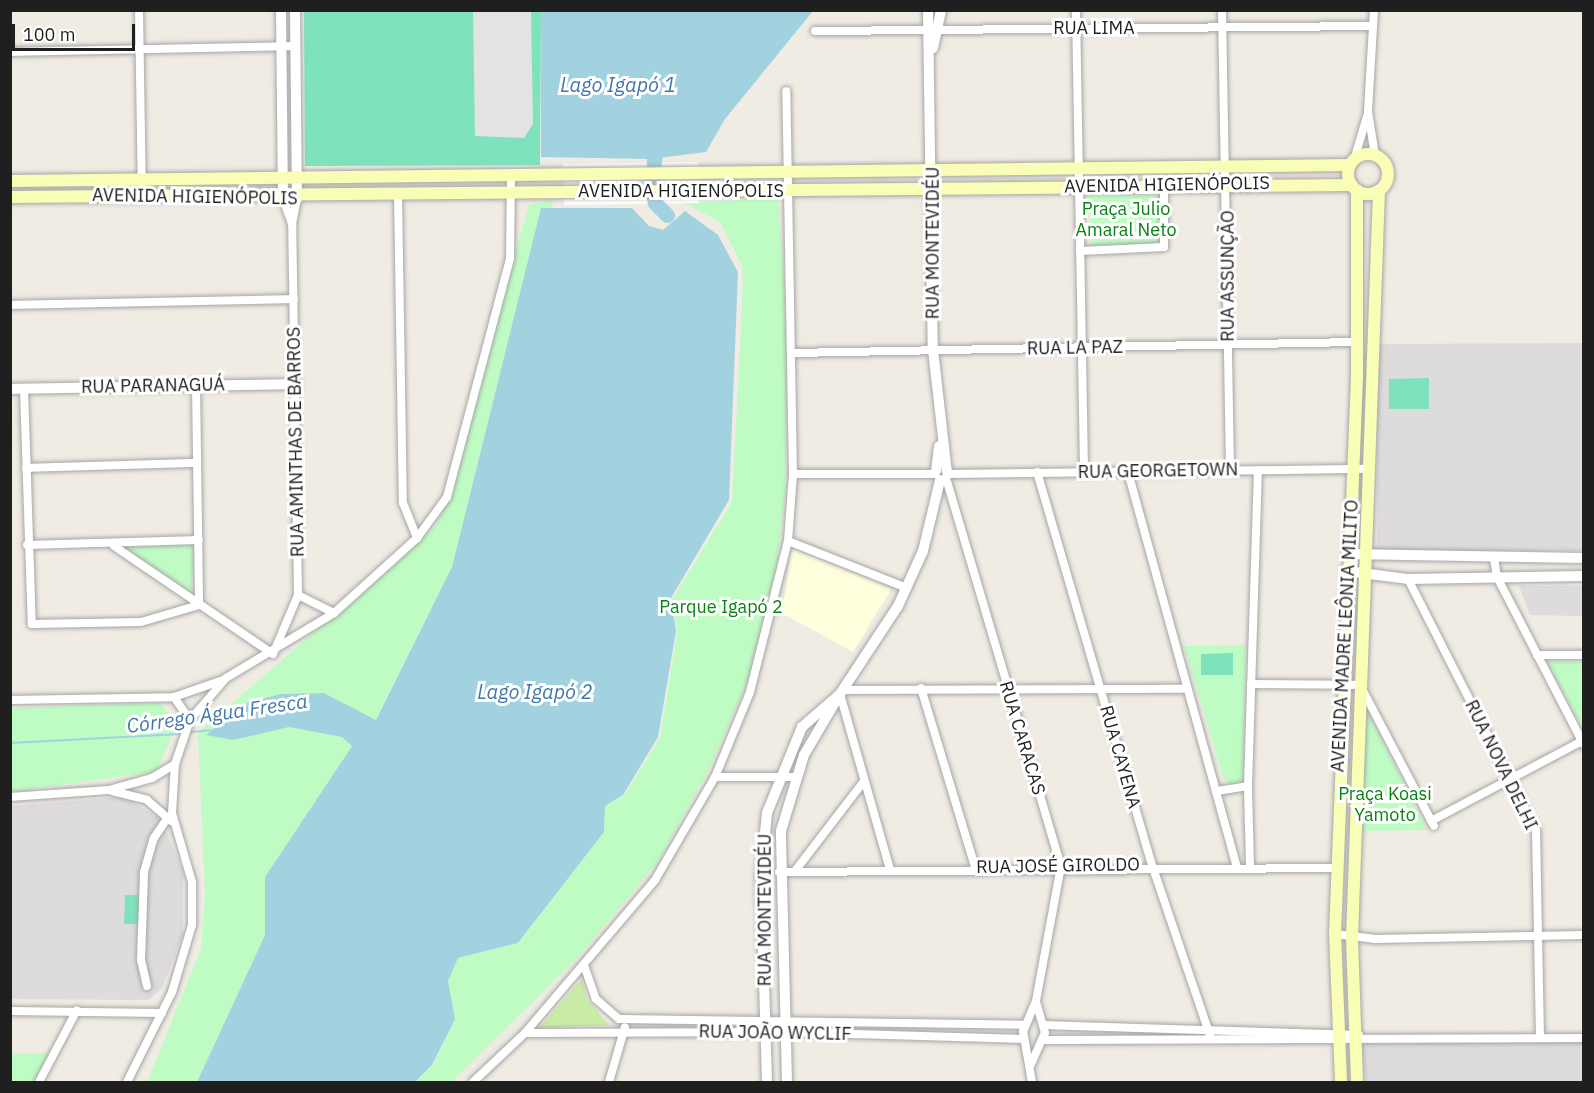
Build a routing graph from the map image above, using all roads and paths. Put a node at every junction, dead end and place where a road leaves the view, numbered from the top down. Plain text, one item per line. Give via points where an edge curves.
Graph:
1 (139, 10) edge
2 (281, 10) edge
3 (295, 10) edge
4 (928, 10) edge
5 (940, 10) edge
6 (1076, 10) edge
7 (1222, 10) edge
8 (1374, 10) edge
9 (1373, 26) junction
10 (1222, 27) junction
11 (1076, 28) junction
12 (933, 30) junction
13 (815, 31) dead end
14 (281, 46) junction
15 (295, 46) junction
16 (141, 47) junction
17 (10, 52) edge
18 (786, 91) dead end
19 (1368, 112) junction
20 (1375, 155) junction
21 (1352, 162) junction
22 (1227, 169) junction
23 (1078, 171) junction
24 (934, 173) junction
25 (789, 174) junction
26 (511, 177) junction
27 (142, 178) junction
28 (283, 180) junction
29 (296, 180) junction
30 (10, 182) edge
31 (1227, 184) junction
32 (1164, 185) junction
33 (1079, 186) junction
34 (932, 188) junction
35 (1354, 188) junction
36 (1378, 190) junction
37 (511, 192) junction
38 (789, 192) junction
39 (398, 193) junction
40 (142, 195) junction
41 (10, 197) edge
42 (290, 199) junction
43 (291, 224) junction
44 (1080, 251) junction
45 (294, 299) junction
46 (10, 305) edge
47 (1357, 342) junction
48 (1228, 346) junction
49 (1082, 348) junction
50 (933, 350) junction
51 (793, 353) junction
52 (196, 384) junction
53 (296, 384) junction
54 (10, 389) edge
55 (24, 389) junction
56 (196, 463) junction
57 (26, 468) junction
58 (1353, 468) junction
59 (1370, 469) junction
60 (1230, 470) junction
61 (1258, 471) junction
62 (1037, 472) junction
63 (1084, 472) junction
64 (1128, 472) junction
65 (793, 474) junction
66 (942, 475) junction
67 (417, 538) junction
68 (199, 540) junction
69 (788, 541) junction
70 (27, 545) junction
71 (114, 546) junction
72 (1348, 554) junction
73 (1363, 557) junction
74 (1494, 558) junction
75 (1584, 558) edge
76 (1406, 559) junction
77 (1347, 570) junction
78 (1363, 574) junction
79 (1584, 576) edge
80 (1497, 577) junction
81 (1408, 579) junction
82 (907, 588) junction
83 (298, 595) junction
84 (199, 605) junction
85 (334, 613) junction
86 (273, 654) junction
87 (1537, 655) junction
88 (1584, 655) edge
89 (226, 678) junction
90 (1251, 684) junction
91 (1342, 685) junction
92 (1360, 685) junction
93 (921, 688) junction
94 (1007, 688) junction
95 (1100, 688) junction
96 (1186, 689) junction
97 (842, 692) junction
98 (174, 697) junction
99 (10, 700) edge
100 (190, 720) junction
101 (1583, 742) edge
102 (176, 759) junction
103 (781, 772) junction
104 (715, 777) junction
105 (794, 777) junction
106 (1509, 778) junction
107 (864, 781) junction
108 (1248, 786) junction
109 (109, 790) junction
110 (1217, 791) junction
111 (10, 797) edge
112 (168, 817) junction
113 (177, 831) junction
114 (1152, 865) junction
115 (1236, 865) junction
116 (1250, 865) junction
117 (1061, 866) junction
118 (975, 867) junction
119 (890, 868) junction
120 (1337, 868) junction
121 (795, 871) junction
122 (779, 872) junction
123 (1335, 934) junction
124 (1540, 935) junction
125 (1584, 935) edge
126 (1352, 938) junction
127 (584, 965) junction
128 (147, 986) dead end
129 (1036, 1001) junction
130 (77, 1010) junction
131 (10, 1011) edge
132 (162, 1013) junction
133 (627, 1020) junction
134 (786, 1020) junction
135 (1026, 1024) junction
136 (1042, 1024) junction
137 (766, 1026) junction
138 (1208, 1027) junction
139 (624, 1031) junction
140 (786, 1032) junction
141 (525, 1033) junction
142 (1337, 1035) junction
143 (1356, 1037) junction
144 (1211, 1038) junction
145 (1540, 1038) junction
146 (1584, 1038) edge
147 (1025, 1040) junction
148 (1041, 1041) junction
149 (1031, 1065) junction
150 (39, 1083) edge
151 (127, 1083) edge
152 (473, 1083) edge
153 (609, 1083) edge
154 (767, 1083) edge
155 (787, 1083) edge
156 (1032, 1083) edge
157 (1341, 1083) edge
158 (1357, 1083) edge

1 - 16 street
2 - 14 street, RUA AMINTHAS DE BARROS
3 - 15 street, RUA AMINTHAS DE BARROS
4 - 12 street
5 - 12 street
6 - 11 street
7 - 10 street, RUA ASSUNÇÃO
8 - 9 street
9 - 10 street, RUA LIMA
9 - 19 street
10 - 11 street, RUA LIMA
10 - 22 street, RUA ASSUNÇÃO
11 - 12 street, RUA LIMA
11 - 23 street
12 - 13 street, RUA LIMA
12 - 24 street, RUA MONTEVIDÉU
14 - 15 street
14 - 16 street
14 - 28 street, RUA AMINTHAS DE BARROS
15 - 29 street, RUA AMINTHAS DE BARROS
16 - 17 street
16 - 27 street
18 - 25 street
19 - 20 street
19 - 21 street
20 - 21 main road, AVENIDA HIGIENÓPOLIS
20 - 36 main road, AVENIDA MADRE LEÔNIA MILITO via 1388,175
21 - 22 main road, AVENIDA HIGIENÓPOLIS
21 - 35 main road, AVENIDA MADRE LEÔNIA MILITO
22 - 23 main road, AVENIDA HIGIENÓPOLIS
22 - 31 street, RUA ASSUNÇÃO
23 - 24 main road, AVENIDA HIGIENÓPOLIS
23 - 33 street
24 - 25 main road, AVENIDA HIGIENÓPOLIS
24 - 34 street, RUA MONTEVIDÉU
25 - 26 main road, AVENIDA HIGIENÓPOLIS
25 - 38 street
26 - 29 main road, AVENIDA HIGIENÓPOLIS
26 - 37 street
27 - 28 main road, AVENIDA HIGIENÓPOLIS
27 - 30 main road, AVENIDA HIGIENÓPOLIS
27 - 40 street
28 - 29 main road, AVENIDA HIGIENÓPOLIS
28 - 42 street, RUA AMINTHAS DE BARROS
29 - 42 street, RUA AMINTHAS DE BARROS
31 - 32 main road, AVENIDA HIGIENÓPOLIS
31 - 35 main road, AVENIDA HIGIENÓPOLIS
31 - 48 street, RUA ASSUNÇÃO
32 - 33 main road, AVENIDA HIGIENÓPOLIS
32 - 44 street via 1164,246
33 - 34 main road, AVENIDA HIGIENÓPOLIS
33 - 44 street
34 - 38 main road, AVENIDA HIGIENÓPOLIS
34 - 50 street, RUA MONTEVIDÉU
35 - 36 main road, AVENIDA HIGIENÓPOLIS
35 - 47 main road, AVENIDA MADRE LEÔNIA MILITO
36 - 59 main road, AVENIDA MADRE LEÔNIA MILITO
37 - 38 main road, AVENIDA HIGIENÓPOLIS
37 - 39 main road, AVENIDA HIGIENÓPOLIS
37 - 67 street via 510,259 461,454 447,497
38 - 51 street
39 - 42 main road, AVENIDA HIGIENÓPOLIS
39 - 67 street via 403,503
40 - 41 main road, AVENIDA HIGIENÓPOLIS
40 - 42 main road, AVENIDA HIGIENÓPOLIS
42 - 43 street, RUA AMINTHAS DE BARROS
42 - 43 street, RUA AMINTHAS DE BARROS
43 - 45 street, RUA AMINTHAS DE BARROS
44 - 49 street
45 - 46 street
45 - 53 street, RUA AMINTHAS DE BARROS
47 - 48 street, RUA LA PAZ
47 - 58 main road, AVENIDA MADRE LEÔNIA MILITO
48 - 49 street, RUA LA PAZ
48 - 60 street, RUA ASSUNÇÃO
49 - 50 street, RUA LA PAZ
49 - 63 street
50 - 51 street, RUA LA PAZ
50 - 66 street, RUA MONTEVIDÉU
51 - 65 street
52 - 53 street, RUA PARANAGUÁ
52 - 55 street, RUA PARANAGUÁ
52 - 56 street
53 - 83 street, RUA AMINTHAS DE BARROS
54 - 55 street, RUA PARANAGUÁ
55 - 57 street
56 - 57 street
56 - 68 street
57 - 70 street
58 - 59 street, RUA GEORGETOWN
58 - 61 street, RUA GEORGETOWN
58 - 72 main road, AVENIDA MADRE LEÔNIA MILITO
59 - 73 main road, AVENIDA MADRE LEÔNIA MILITO
60 - 61 street, RUA GEORGETOWN
60 - 64 street, RUA GEORGETOWN
61 - 90 street
62 - 63 street, RUA GEORGETOWN
62 - 66 street, RUA GEORGETOWN
62 - 95 street, RUA CAYENA
63 - 64 street, RUA GEORGETOWN
64 - 96 street
65 - 66 street, RUA GEORGETOWN
65 - 69 street
66 - 82 street, RUA MONTEVIDÉU via 923,551
66 - 94 street, RUA CARACAS
67 - 85 street
68 - 71 street
68 - 84 street
69 - 82 street
69 - 104 street via 750,692
70 - 71 street
70 - 84 street via 32,624 141,622
71 - 84 street
72 - 73 street
72 - 77 main road, AVENIDA MADRE LEÔNIA MILITO
73 - 76 street
73 - 78 main road, AVENIDA MADRE LEÔNIA MILITO
74 - 75 street
74 - 76 street
74 - 80 street
76 - 81 street
77 - 78 street
77 - 91 main road, AVENIDA MADRE LEÔNIA MILITO
78 - 81 street
78 - 92 main road, AVENIDA MADRE LEÔNIA MILITO
79 - 80 street
80 - 81 street
80 - 87 street
81 - 106 street, RUA NOVA DELHI
82 - 97 street, RUA MONTEVIDÉU
83 - 85 street
83 - 86 street, RUA AMINTHAS DE BARROS
84 - 86 street
85 - 86 street
86 - 89 street
87 - 88 street
87 - 101 street
89 - 98 street
89 - 100 street
90 - 91 street
90 - 108 street
91 - 92 street
91 - 120 main road, AVENIDA MADRE LEÔNIA MILITO
92 - 106 street via 1432,823
92 - 126 main road, AVENIDA MADRE LEÔNIA MILITO
93 - 94 street
93 - 97 street
93 - 118 street
94 - 95 street
94 - 117 street, RUA CARACAS
95 - 96 street
95 - 114 street, RUA CAYENA
96 - 110 street
97 - 103 street, RUA MONTEVIDÉU via 802,727
97 - 105 street
97 - 107 street
98 - 99 street
98 - 100 street
100 - 102 street
101 - 106 street
102 - 109 street via 152,778
102 - 113 street via 172,813
103 - 104 street
103 - 105 street
103 - 137 street, RUA MONTEVIDÉU via 762,840
104 - 127 street via 655,880
105 - 122 street via 781,831
106 - 124 street, RUA NOVA DELHI via 1536,830
107 - 119 street
107 - 121 street
108 - 110 street
108 - 116 street
109 - 111 street
109 - 112 street via 147,800
110 - 115 street
112 - 113 street
112 - 128 street via 153,838 144,872 141,960
113 - 132 street via 192,882 192,925
114 - 115 street, RUA JOSÉ GIROLDO
114 - 117 street, RUA JOSÉ GIROLDO
114 - 138 street, RUA CAYENA
115 - 116 street, RUA JOSÉ GIROLDO
116 - 120 street, RUA JOSÉ GIROLDO
117 - 118 street, RUA JOSÉ GIROLDO
117 - 129 street, RUA CARACAS
118 - 119 street, RUA JOSÉ GIROLDO
119 - 121 street, RUA JOSÉ GIROLDO
120 - 123 main road, AVENIDA MADRE LEÔNIA MILITO
121 - 122 street, RUA JOSÉ GIROLDO
122 - 134 street
123 - 126 street
123 - 142 main road, AVENIDA MADRE LEÔNIA MILITO
124 - 125 street
124 - 126 street
124 - 145 street, RUA NOVA DELHI
126 - 143 main road, AVENIDA MADRE LEÔNIA MILITO
127 - 133 street via 596,999
127 - 141 street
129 - 135 street, RUA CARACAS
129 - 136 street, RUA CARACAS
130 - 131 street
130 - 132 street
130 - 150 street
132 - 151 street
133 - 137 street, RUA JOÃO WYCLIF
133 - 139 street
134 - 135 street, RUA JOÃO WYCLIF
134 - 137 street, RUA JOÃO WYCLIF
134 - 140 street
135 - 136 street, RUA JOÃO WYCLIF
135 - 147 street, RUA CARACAS
136 - 138 street, RUA JOÃO WYCLIF
136 - 148 street, RUA CARACAS
137 - 139 street, RUA JOÃO WYCLIF
137 - 140 street, RUA JOÃO WYCLIF
137 - 154 street, RUA MONTEVIDÉU
138 - 142 street, RUA JOÃO WYCLIF
138 - 144 street, RUA CAYENA
139 - 141 street, RUA JOÃO WYCLIF
139 - 153 street
140 - 147 street, RUA JOÃO WYCLIF
140 - 155 street
141 - 152 street
142 - 143 street, RUA JOÃO WYCLIF
142 - 144 street, RUA JOÃO WYCLIF
142 - 157 main road, AVENIDA MADRE LEÔNIA MILITO
143 - 145 street, RUA JOÃO WYCLIF
143 - 158 main road, AVENIDA MADRE LEÔNIA MILITO
144 - 148 street, RUA JOÃO WYCLIF
145 - 146 street, RUA JOÃO WYCLIF
147 - 148 street, RUA JOÃO WYCLIF
147 - 149 street, RUA CARACAS
148 - 149 street, RUA CARACAS
149 - 156 street, RUA CARACAS

